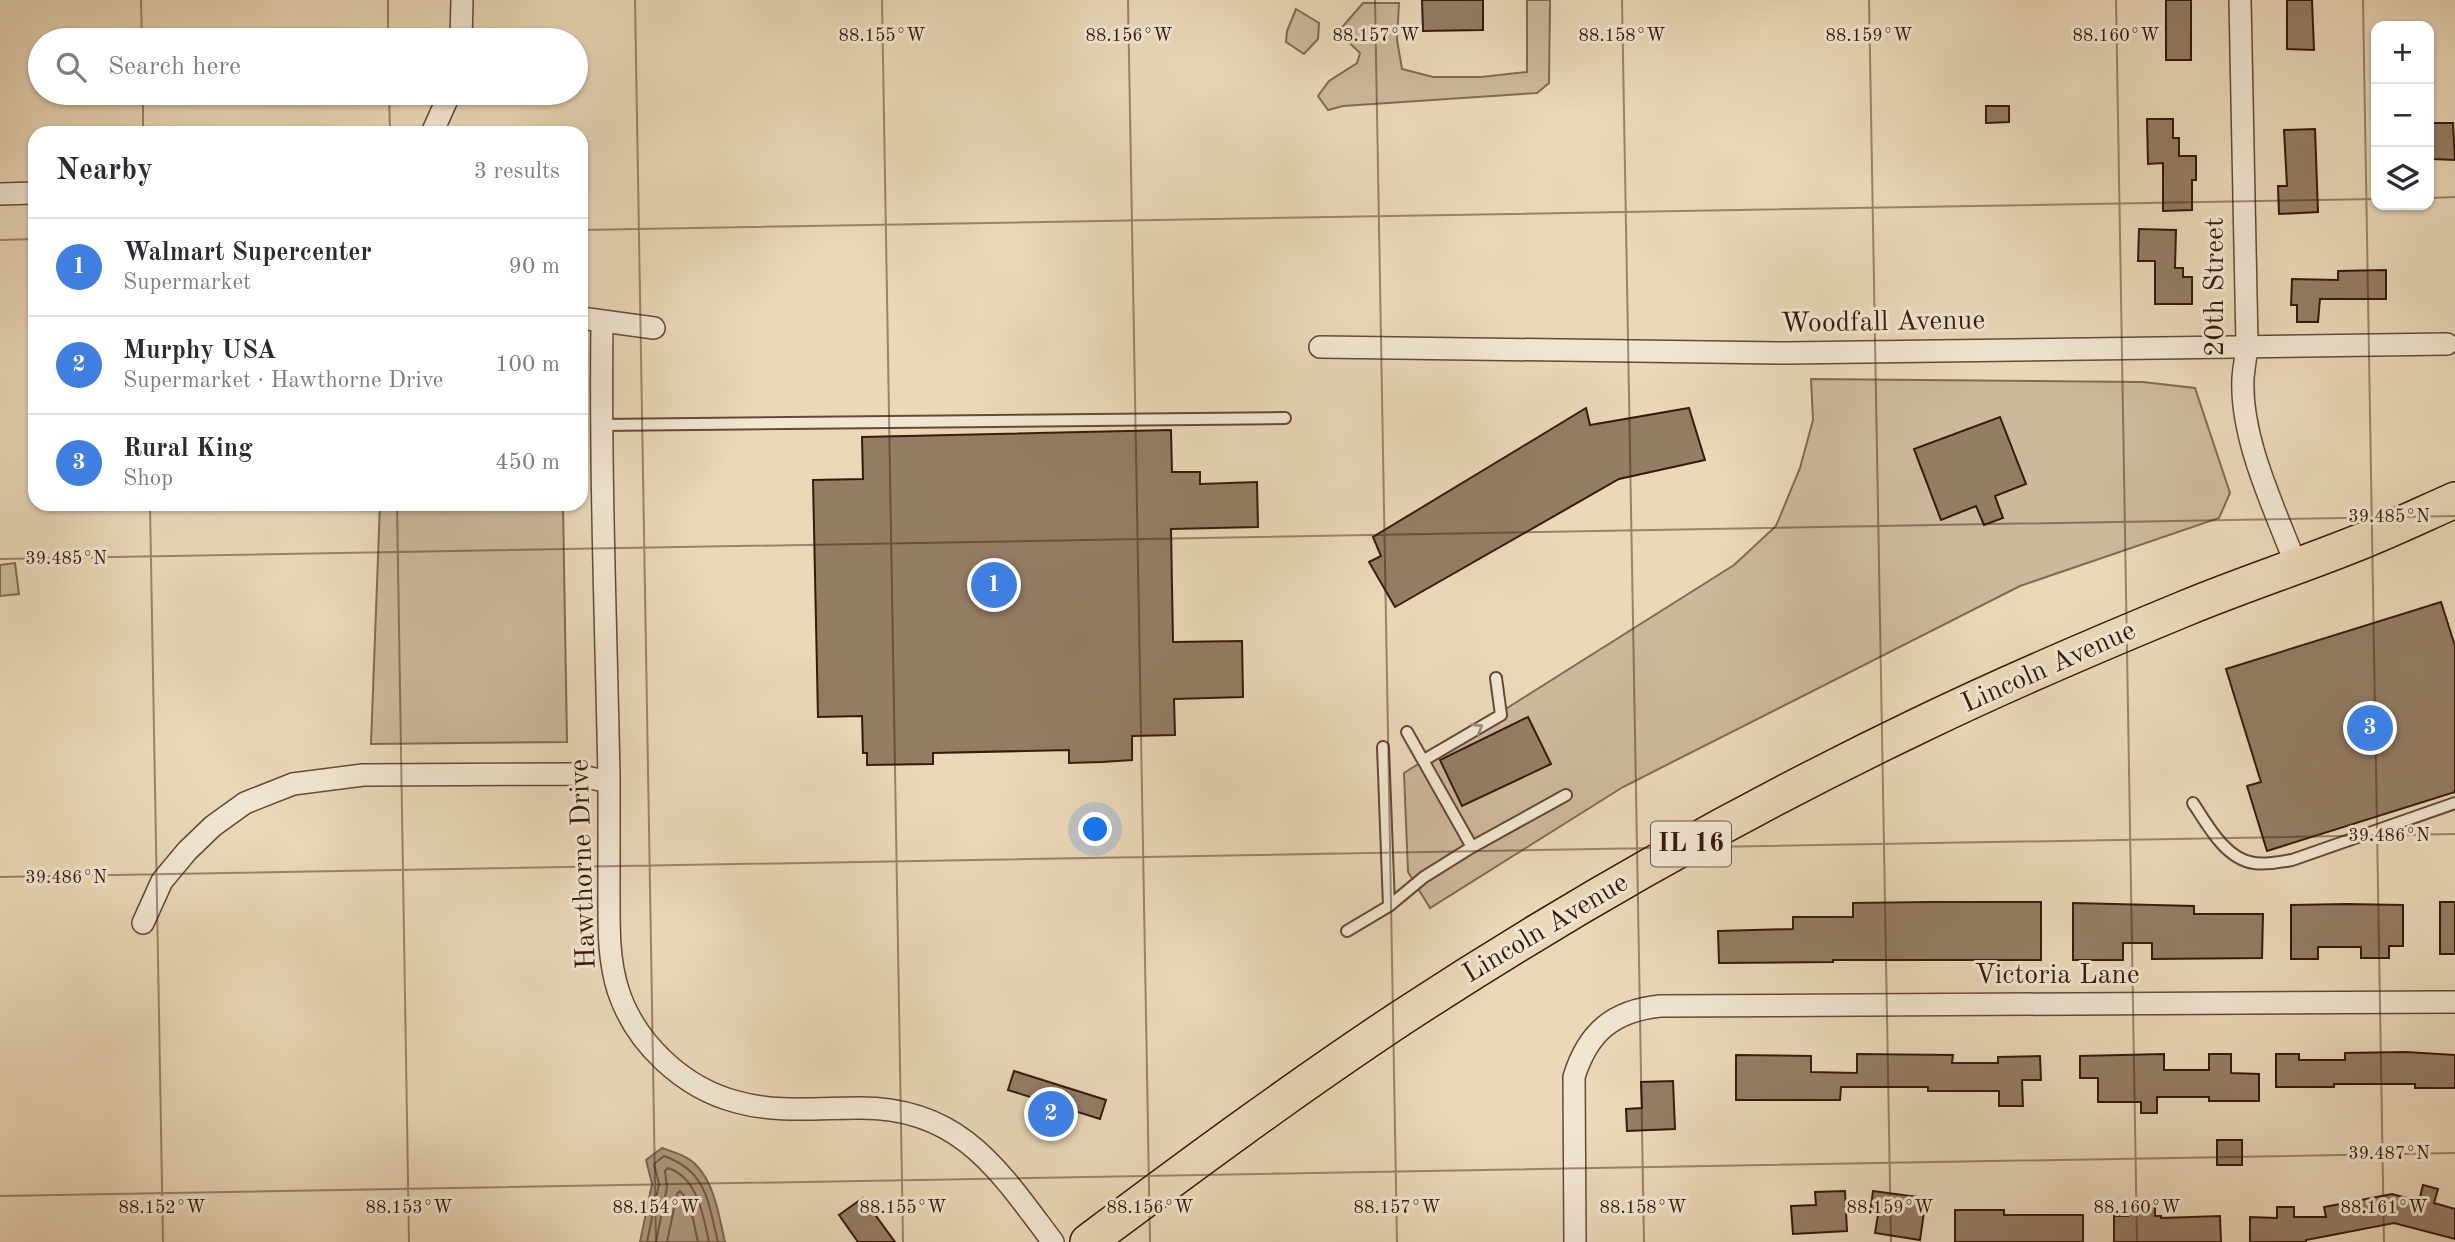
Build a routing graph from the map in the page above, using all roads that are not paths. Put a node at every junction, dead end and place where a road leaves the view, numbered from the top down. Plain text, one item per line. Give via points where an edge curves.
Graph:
1 (462, 0) edge
2 (2240, 0) edge
3 (461, 28) edge
4 (445, 105) edge
5 (435, 126) edge
6 (28, 193) edge
7 (0, 194) edge
8 (591, 320) edge
9 (654, 328) dead end
10 (2447, 344) dead end
11 (2248, 345) junction
12 (1320, 347) dead end
13 (1285, 418) dead end
14 (601, 425) junction
15 (2455, 500) edge
16 (2455, 526) edge
17 (2349, 547) junction
18 (2296, 565) junction
19 (1496, 678) dead end
20 (1407, 732) dead end
21 (1383, 747) dead end
22 (1424, 760) junction
23 (609, 782) junction
24 (1566, 795) dead end
25 (2193, 803) dead end
26 (2455, 803) edge
27 (1472, 847) junction
28 (1389, 906) junction
29 (143, 923) dead end
30 (1347, 931) dead end
31 (2455, 1002) edge
32 (1053, 1242) edge
33 (1088, 1242) edge
34 (1575, 1242) edge

1 - 3 street
2 - 11 street, 20th Street
4 - 5 street
6 - 7 street
8 - 9 street
8 - 14 street, Hawthorne Drive
10 - 11 street, Woodfall Avenue
11 - 12 street, Woodfall Avenue via 1787,353
11 - 18 street, 20th Street via 2243,379 2249,432
13 - 14 lane
14 - 23 street, Hawthorne Drive
15 - 17 main road, Lincoln Avenue / IL 16
16 - 17 main road, Lincoln Avenue / IL 16
17 - 18 main road, Lincoln Avenue / IL 16
18 - 33 main road, Lincoln Avenue / IL 16 via 2048,666 1919,725 1655,863 1401,1018
22 -> 19 lane via 1501,715
20 - 22 lane
21 - 28 lane
22 - 27 lane
23 - 29 street via 572,774 405,774 293,784 245,803 213,826 162,881
23 - 32 street, Hawthorne Drive via 611,965 631,1018 662,1059 699,1086 737,1102 786,1108 879,1108 932,1121 983,1154
24 - 27 lane
25 - 26 lane via 2232,853 2250,863 2268,864 2292,860
27 - 28 lane
28 - 30 lane
31 - 34 street, Victoria Lane via 1640,1008 1603,1027 1580,1057 1574,1077

